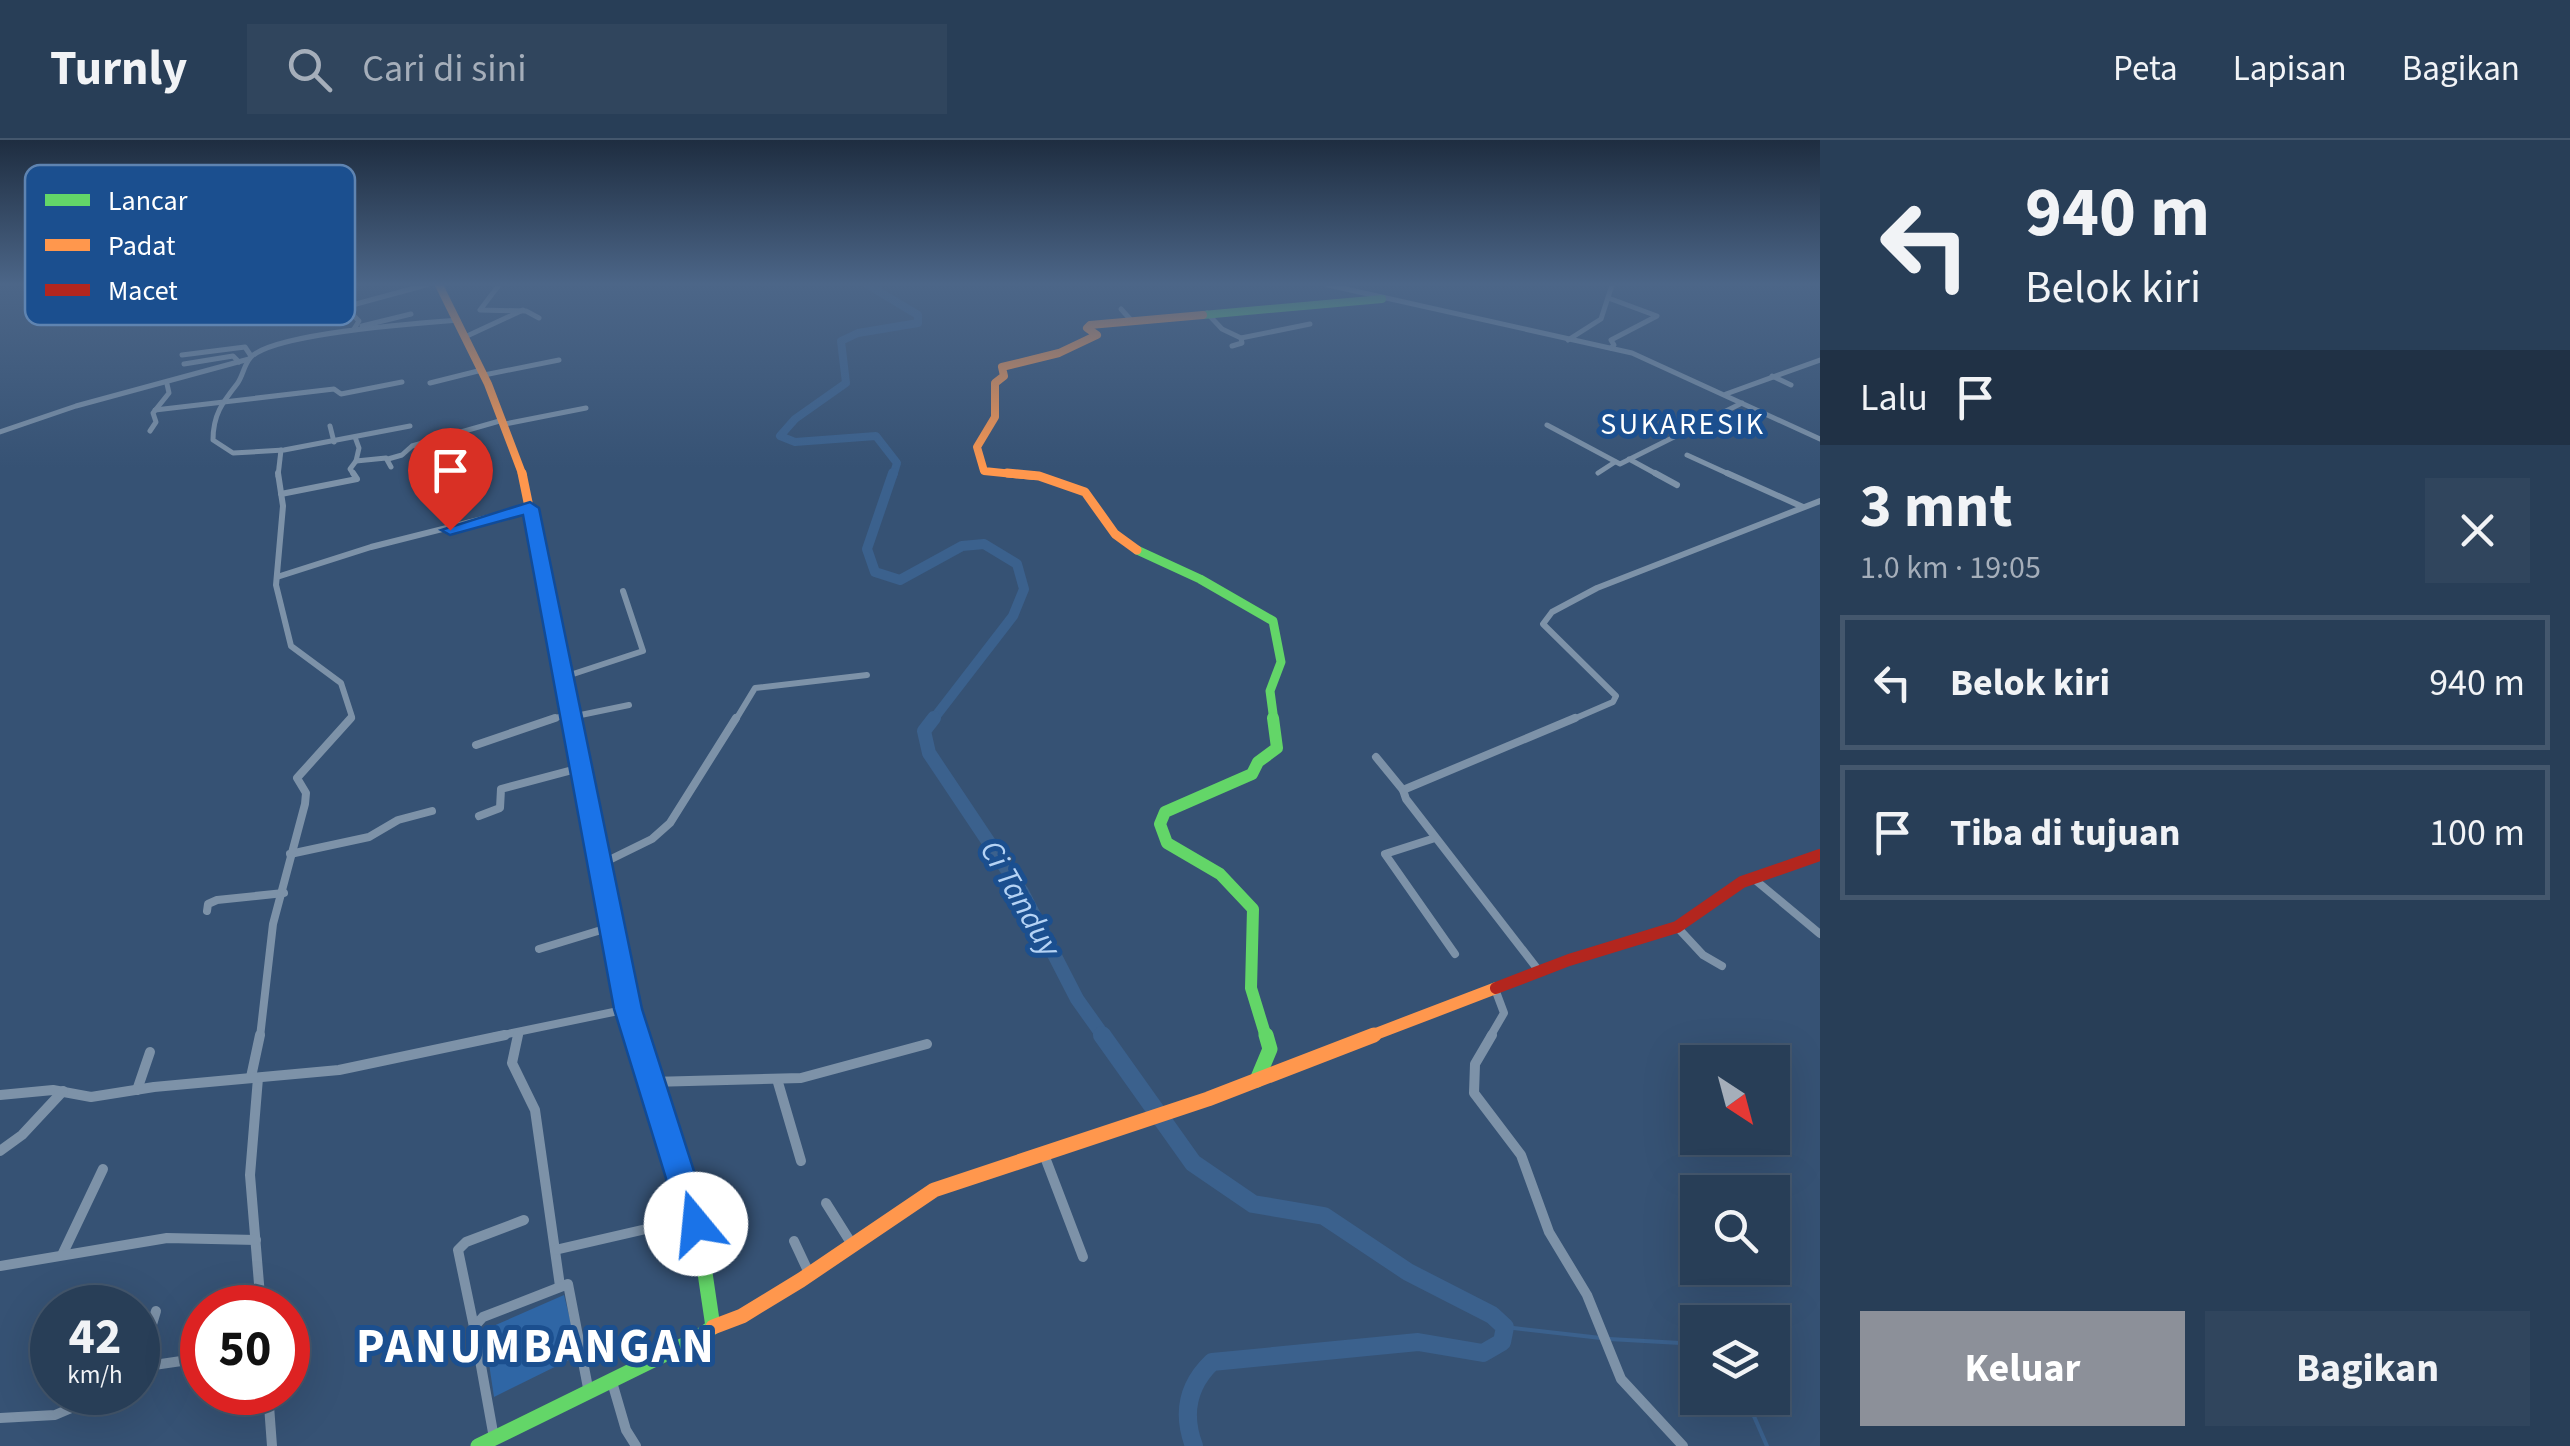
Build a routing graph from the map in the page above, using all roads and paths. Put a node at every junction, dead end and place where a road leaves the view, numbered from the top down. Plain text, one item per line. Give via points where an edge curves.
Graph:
1 (272, 346) edge
2 (471, 346) edge
3 (1074, 346) edge
4 (1600, 346) edge
5 (1611, 348) joint
6 (182, 355) dead end
7 (250, 358) junction
8 (560, 360) dead end
9 (1820, 360) edge
10 (240, 362) junction
11 (184, 364) dead end
12 (483, 372) junction
13 (1772, 376) junction
14 (402, 382) dead end
15 (430, 383) dead end
16 (167, 384) junction
17 (1792, 385) dead end
18 (1724, 394) junction
19 (223, 400) junction
20 (1742, 403) junction
21 (586, 408) dead end
22 (156, 410) junction
23 (504, 422) junction
24 (1547, 425) dead end
25 (330, 426) dead end
26 (410, 426) dead end
27 (150, 431) dead end
28 (0, 432) edge
29 (356, 437) junction
30 (1820, 439) edge
31 (334, 442) junction
32 (281, 450) junction
33 (1687, 455) dead end
34 (388, 458) junction
35 (1628, 459) junction
36 (356, 461) junction
37 (1615, 462) junction
38 (391, 467) dead end
39 (1598, 473) dead end
40 (1677, 484) dead end
41 (281, 494) junction
42 (1820, 500) edge
43 (1803, 507) junction
44 (530, 508) junction
45 (277, 578) junction
46 (623, 592) dead end
47 (866, 675) dead end
48 (564, 677) junction
49 (629, 705) dead end
50 (570, 715) junction
51 (476, 745) dead end
52 (1376, 757) dead end
53 (580, 768) junction
54 (1403, 790) junction
55 (432, 812) dead end
56 (479, 816) dead end
57 (1435, 838) junction
58 (290, 854) junction
59 (1820, 856) edge
60 (600, 865) junction
61 (1752, 877) junction
62 (284, 893) junction
63 (207, 911) dead end
64 (611, 927) junction
65 (1677, 927) junction
66 (1820, 934) edge
67 (539, 949) dead end
68 (1455, 954) dead end
69 (1722, 966) dead end
70 (1539, 971) junction
71 (1495, 988) junction
72 (628, 1009) junction
73 (518, 1033) junction
74 (927, 1044) dead end
75 (150, 1052) dead end
76 (255, 1077) junction
77 (778, 1079) junction
78 (1257, 1080) junction
79 (651, 1082) junction
80 (137, 1090) junction
81 (63, 1091) junction
82 (0, 1095) edge
83 (0, 1151) edge
84 (1043, 1152) junction
85 (801, 1161) dead end
86 (103, 1169) dead end
87 (826, 1202) dead end
88 (694, 1218) junction
89 (524, 1220) dead end
90 (256, 1240) junction
91 (794, 1241) dead end
92 (853, 1246) junction
93 (555, 1250) junction
94 (63, 1253) junction
95 (1083, 1257) dead end
96 (0, 1266) edge
97 (810, 1274) junction
98 (259, 1285) edge
99 (560, 1286) junction
100 (714, 1327) junction
101 (474, 1328) junction
102 (612, 1382) junction
103 (590, 1393) junction
104 (55, 1415) edge
105 (270, 1415) edge
106 (0, 1418) edge
107 (493, 1442) edge
108 (272, 1446) edge
109 (478, 1446) edge
110 (636, 1446) edge
111 (1683, 1446) edge

1 - 7 street
2 - 12 street
3 - 78 street via 1002,366 1004,376 994,383 1000,401 977,452 984,471 1039,476 1085,492 1115,534 1138,551 1274,621 1281,662 1270,691 1277,748 1252,774 1168,810 1160,824 1168,846 1218,872 1253,909 1251,988 1270,1050
4 - 5 street
5 - 18 street
6 - 7 street via 246,347
7 - 10 street
7 - 19 street
8 - 12 street
9 - 13 street
10 - 11 street via 233,356
10 - 16 street
12 - 15 street
12 - 23 street
13 - 17 street
13 - 18 street
14 - 19 street via 340,394 334,389
16 - 22 street via 169,393
16 - 28 street
18 - 20 street
19 - 22 street
19 - 32 street via 213,441 233,453
20 - 30 street
20 - 35 street
21 - 23 street
22 - 27 street
23 - 34 street
23 - 44 street
24 - 37 street
25 - 31 street
26 - 29 street
29 - 31 street
29 - 36 street
31 - 32 street
32 - 41 street
33 - 43 street
34 - 36 street
34 - 38 street
35 - 37 street
35 - 40 street
36 - 41 street via 350,468 357,479
37 - 39 street
41 - 45 street
42 - 43 street
43 - 54 street via 1552,612 1542,624 1610,686 1613,702
44 - 45 street via 357,548
44 - 48 street
45 - 58 street via 292,646 340,683 352,714 297,778 306,793
46 - 48 street via 644,651
47 - 60 street via 754,688 662,833
48 - 50 street
49 - 50 street
50 - 51 street
50 - 53 street
52 - 54 street
53 - 56 street via 504,788 500,808
53 - 60 street
54 - 57 street
55 - 58 street via 398,820 369,838
57 - 68 street via 1385,854
57 - 70 street
58 - 62 street
59 - 61 street
60 - 64 street
61 - 65 street
61 - 66 street
62 - 63 street via 217,900
62 - 76 street via 269,944
64 - 67 street
64 - 72 street
65 - 69 street
65 - 70 street
70 - 71 street
71 - 78 street
71 - 111 street via 1504,1013 1476,1064 1474,1093 1521,1155 1554,1243 1595,1315 1614,1365 1636,1400
72 - 73 street
72 - 79 street
73 - 76 street via 339,1070
73 - 93 street via 512,1063 535,1110
74 - 77 street via 837,1071
75 - 80 street
76 - 80 street
76 - 90 street via 250,1175
77 - 79 street
77 - 85 street
78 - 84 street
79 - 88 street
80 - 81 street via 90,1097
81 - 82 street
81 - 83 street
84 - 92 street via 919,1197
84 - 95 street
86 - 94 street
87 - 92 street
88 - 93 street
88 - 100 street via 711,1281
89 - 101 street via 459,1247
90 - 94 street via 167,1238
90 - 98 street
91 - 97 street
92 - 97 street
93 - 99 street
94 - 96 street
97 - 100 street
99 - 101 street via 483,1317
99 - 103 street via 571,1287
100 - 102 street
101 - 107 street
102 - 103 street
102 - 110 street
103 - 107 street
104 - 106 street
105 - 108 street
107 - 109 street

